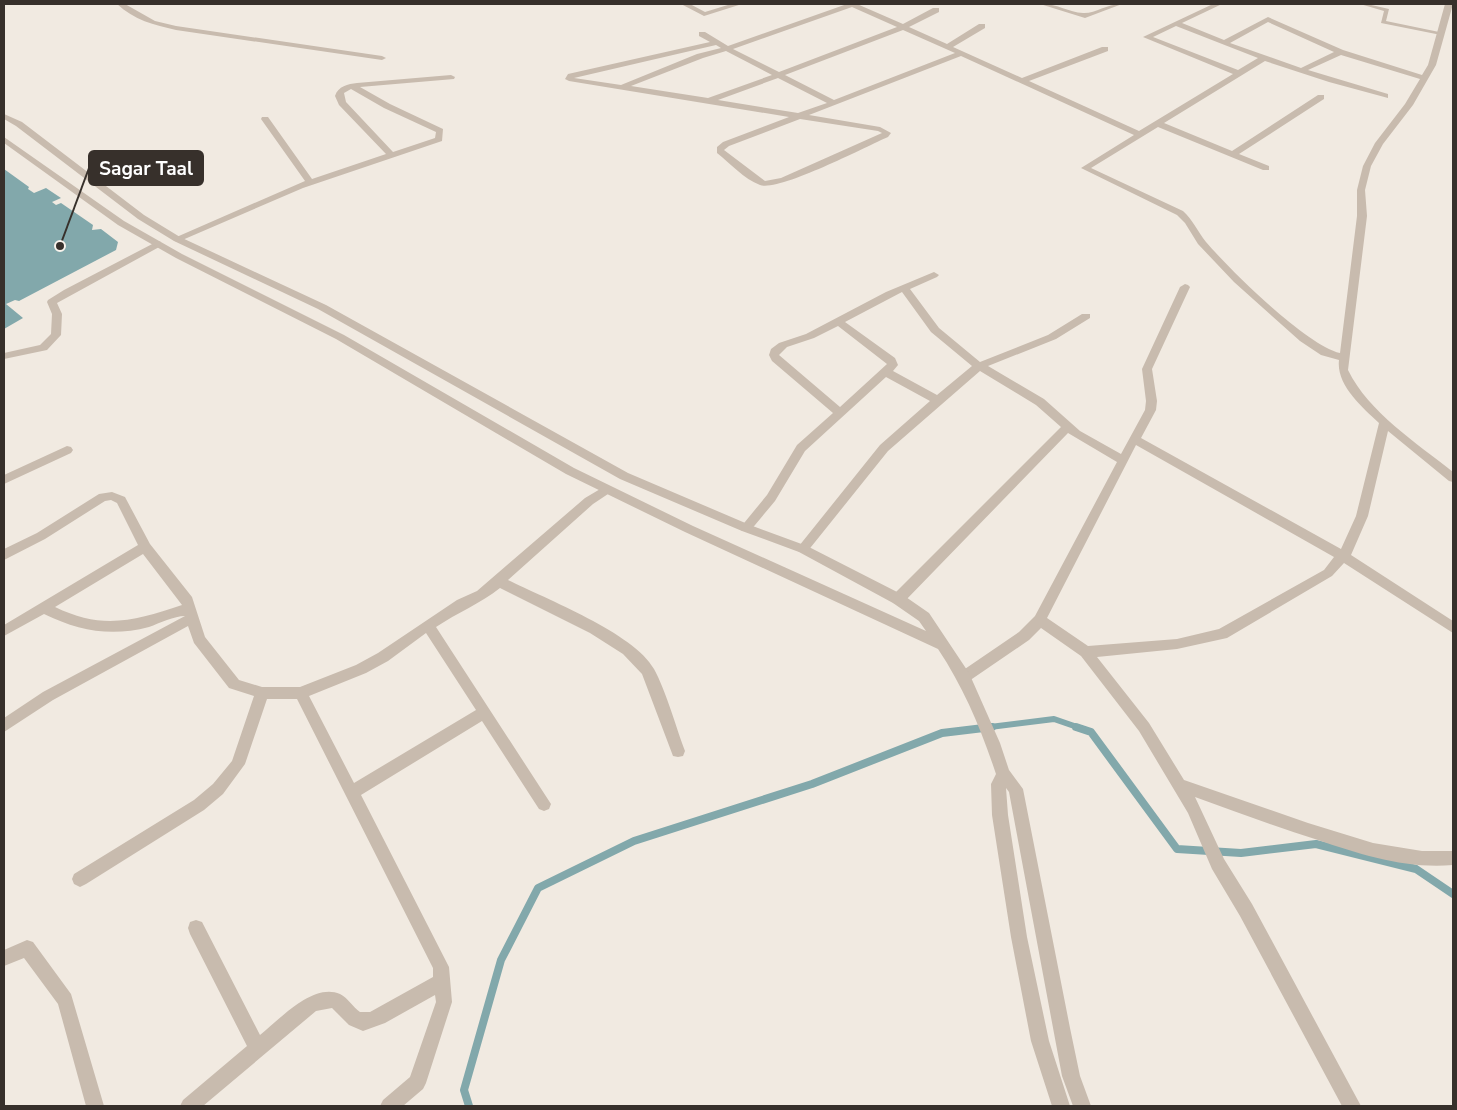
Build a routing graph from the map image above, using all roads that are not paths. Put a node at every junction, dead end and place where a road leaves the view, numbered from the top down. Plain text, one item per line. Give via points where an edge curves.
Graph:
1 (121, 4) edge
2 (685, 4) edge
3 (738, 4) edge
4 (852, 4) edge
5 (1044, 4) edge
6 (1118, 4) edge
7 (1218, 4) edge
8 (1362, 4) edge
9 (1449, 4) edge
10 (936, 10) dead end
11 (1177, 24) junction
12 (982, 26) dead end
13 (902, 28) junction
14 (702, 34) dead end
15 (1441, 34) junction
16 (716, 42) junction
17 (1224, 44) junction
18 (947, 48) junction
19 (727, 49) junction
20 (1105, 49) dead end
21 (1340, 52) junction
22 (960, 54) junction
23 (382, 58) dead end
24 (1264, 58) junction
25 (1301, 70) junction
26 (1238, 73) junction
27 (778, 75) junction
28 (450, 77) dead end
29 (1424, 78) junction
30 (1022, 81) junction
31 (352, 86) junction
32 (622, 87) junction
33 (1385, 96) dead end
34 (1321, 97) dead end
35 (708, 101) junction
36 (834, 102) junction
37 (4, 116) edge
38 (799, 116) junction
39 (266, 119) dead end
40 (1156, 123) junction
41 (1140, 134) junction
42 (4, 139) edge
43 (1233, 154) junction
44 (391, 155) junction
45 (1266, 168) dead end
46 (310, 182) junction
47 (177, 239) junction
48 (158, 244) junction
49 (934, 275) dead end
50 (1185, 287) dead end
51 (904, 288) junction
52 (1086, 316) dead end
53 (838, 321) junction
54 (4, 356) edge
55 (1344, 358) junction
56 (980, 366) junction
57 (886, 372) junction
58 (938, 400) junction
59 (840, 413) junction
60 (1385, 421) junction
61 (1067, 427) junction
62 (1134, 439) junction
63 (67, 450) dead end
64 (1123, 460) junction
65 (1453, 478) edge
66 (4, 480) edge
67 (607, 489) junction
68 (746, 528) junction
69 (145, 547) junction
70 (803, 549) junction
71 (4, 555) edge
72 (1343, 556) junction
73 (498, 581) junction
74 (898, 599) junction
75 (45, 608) junction
76 (191, 613) junction
77 (1040, 620) junction
78 (428, 624) junction
79 (1453, 628) edge
80 (4, 631) edge
81 (943, 644) junction
82 (1086, 652) junction
83 (964, 677) junction
84 (262, 693) junction
85 (301, 693) junction
86 (485, 712) junction
87 (4, 726) edge
88 (678, 751) dead end
89 (1003, 774) junction
90 (1179, 785) junction
91 (352, 792) junction
92 (544, 804) dead end
93 (1453, 858) edge
94 (80, 880) dead end
95 (196, 928) dead end
96 (4, 958) edge
97 (442, 981) junction
98 (258, 1049) junction
99 (95, 1106) edge
100 (189, 1106) edge
101 (389, 1106) edge
102 (1061, 1106) edge
103 (1082, 1106) edge
104 (1352, 1106) edge

1 - 23 street via 153,23 176,28
2 - 3 street via 704,14
4 - 13 street
4 - 19 street
5 - 6 street via 1085,16
7 - 11 street
8 - 15 lane via 1387,10 1383,22
9 - 15 street
10 - 13 street
11 - 17 street
11 - 26 street via 1147,37
12 - 18 street
13 - 18 street
13 - 27 street
14 - 16 street
15 - 29 street via 1432,66
16 - 19 street
16 - 32 street via 569,79
17 - 21 street via 1268,19
17 - 24 street
18 - 22 street
19 - 27 street
19 - 32 street via 700,56
20 - 30 street
21 - 25 street
21 - 29 street
22 - 30 street
22 - 36 street
24 - 25 street
24 - 26 street
25 - 33 street
26 - 40 street
27 - 35 street
27 - 36 street
28 - 31 street
29 - 55 street via 1367,166 1361,190 1362,216
30 - 41 street
31 - 44 street via 340,92 342,103
31 - 44 street via 440,131 439,139
32 - 35 street
34 - 43 street
35 - 38 street
36 - 38 street
37 - 47 street via 141,217
38 - 38 street via 880,130 887,133 769,184 755,179 720,151 726,144
39 - 46 street
40 - 41 street
40 - 43 street
41 - 55 street via 1085,168 1180,213 1201,242 1237,280 1281,319 1324,353
42 - 48 street via 120,223
43 - 45 street
44 - 46 street
46 - 47 street
47 - 68 street via 322,306 624,476
48 - 54 street via 52,302 57,314 56,334 43,348
48 - 67 street via 340,338 570,471
49 - 51 street
50 - 62 street via 1147,369 1151,405
51 - 53 street
51 - 56 street via 935,330
52 - 56 street via 1052,337
53 - 57 street via 891,360 893,365
53 - 59 street via 777,348 774,355
55 - 60 street via 1342,370 1346,380
56 - 58 street
56 - 61 street via 1040,402
57 - 58 street
57 - 59 street
58 - 70 street via 884,448
59 - 68 street via 801,448 772,498
60 - 65 street
60 - 72 street via 1362,516
61 - 64 street
61 - 74 street
62 - 64 street
62 - 72 street
63 - 66 street
64 - 77 street
67 - 73 street
67 - 81 street
68 - 70 street
69 - 71 street via 120,500 112,496 102,497
69 - 75 street
69 - 76 street via 187,601
70 - 74 street
72 - 79 street
72 - 82 street via 1328,573 1222,634 1177,644
73 - 78 street via 482,595
73 - 88 street via 595,628 628,650 648,671
74 - 81 street via 924,616
75 - 76 street via 66,620 98,628 140,625
75 - 80 street
76 - 84 street via 199,639 234,684
76 - 87 street via 48,696
77 - 82 street
77 - 83 street via 1024,636
78 - 85 street via 361,669
78 - 86 street
81 - 83 street
82 - 90 street via 1144,727
83 - 89 street
84 - 85 street
84 - 94 street via 238,764 218,789 199,805
85 - 91 street
86 - 91 street
86 - 92 street
89 - 102 street via 998,784 1000,815 1019,937 1040,1041
89 - 103 street via 1016,789 1061,1028 1071,1076
90 - 93 street via 1369,849 1435,860
90 - 104 street via 1218,864
91 - 97 street via 442,967
95 - 98 street
96 - 99 street via 27,948 65,1000
97 - 98 street via 375,1020 362,1022 334,999 323,998 310,1004
97 - 101 street via 444,1002 417,1083
98 - 100 street

